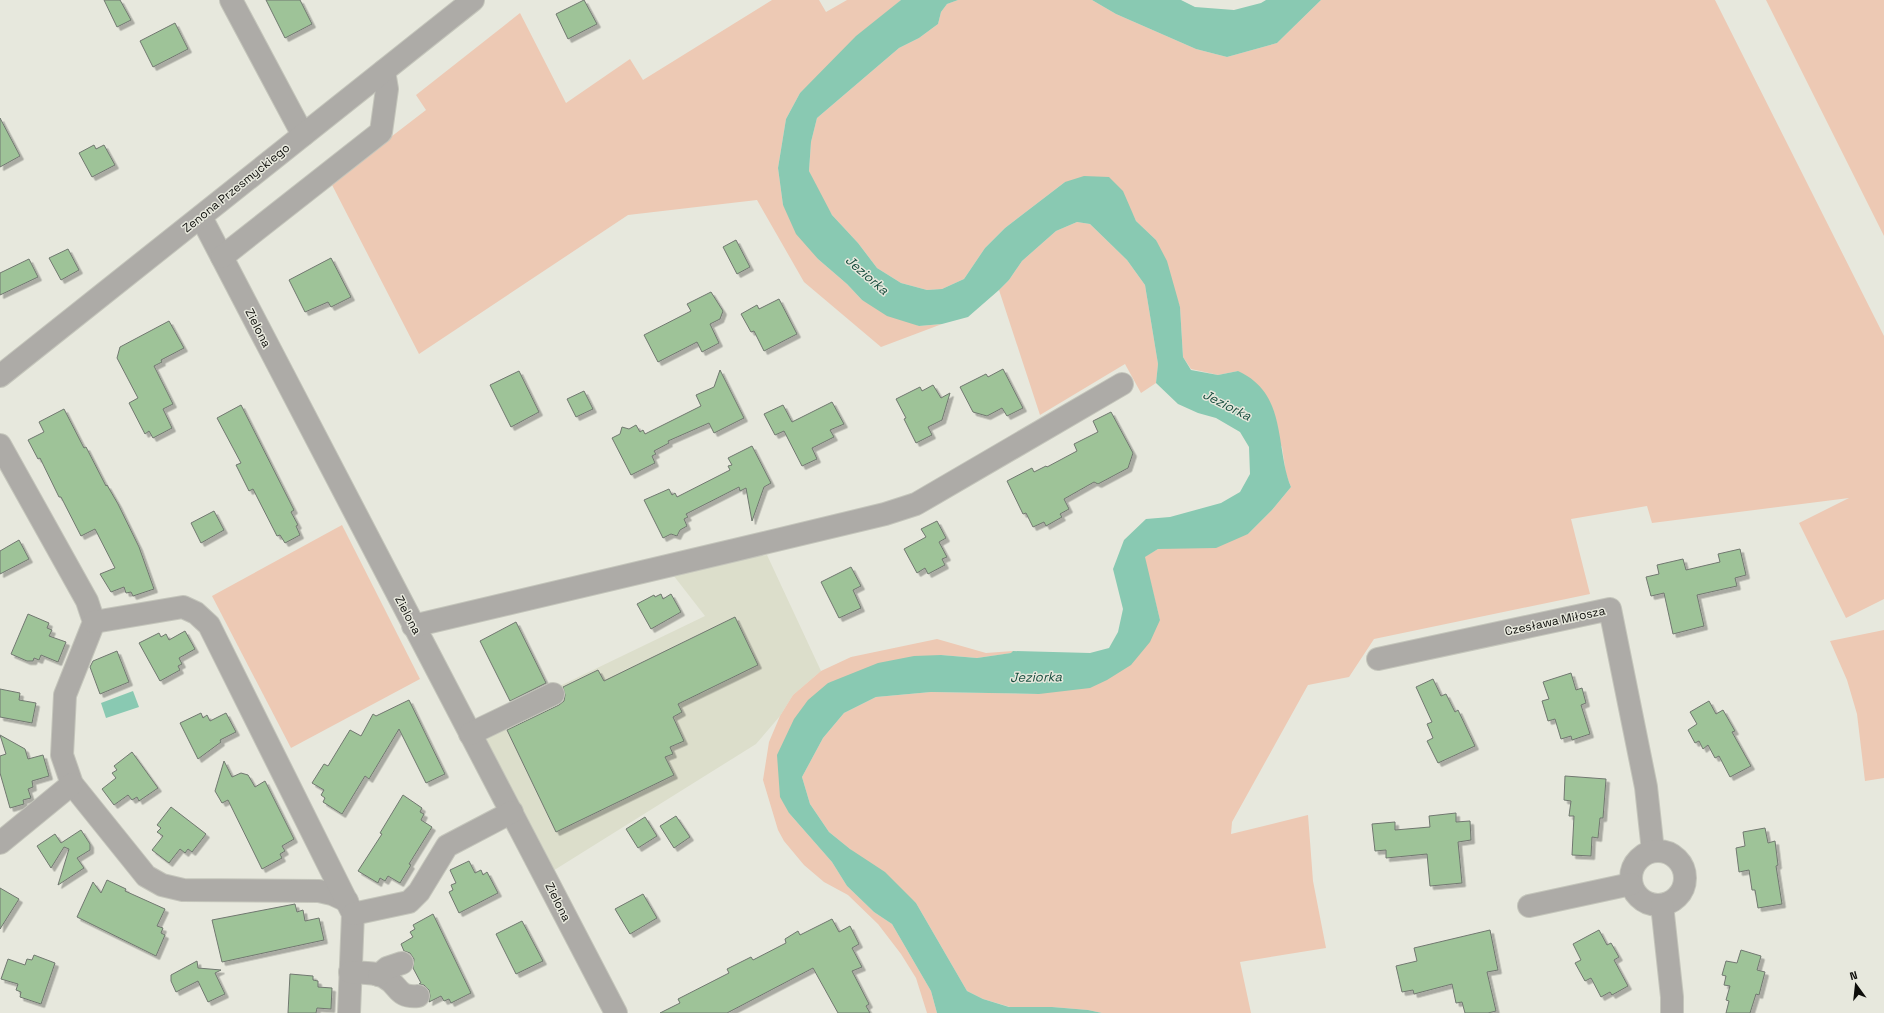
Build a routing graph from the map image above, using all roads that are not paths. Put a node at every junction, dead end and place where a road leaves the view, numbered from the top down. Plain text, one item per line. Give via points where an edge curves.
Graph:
1 (231, 0) edge
2 (473, 0) edge
3 (384, 71) junction
4 (303, 135) junction
5 (201, 216) junction
6 (222, 257) junction
7 (0, 376) edge
8 (1122, 384) dead end
9 (0, 445) edge
10 (94, 622) junction
11 (413, 626) junction
12 (1378, 659) dead end
13 (554, 694) dead end
14 (470, 734) junction
15 (72, 784) junction
16 (512, 812) junction
17 (0, 843) edge
18 (1653, 851) junction
19 (1631, 884) junction
20 (1662, 905) junction
21 (1529, 906) dead end
22 (350, 907) junction
23 (402, 963) dead end
24 (350, 972) junction
25 (378, 975) junction
26 (418, 996) dead end
27 (349, 1013) edge
28 (616, 1013) edge
29 (1672, 1013) edge

1 - 4 street
2 - 3 street, Zenona Przesmyckiego
3 - 4 street, Zenona Przesmyckiego
3 - 6 street via 387,89 381,132
4 - 5 street, Zenona Przesmyckiego
5 - 6 street, Zielona
5 - 7 street, Zenona Przesmyckiego
6 - 11 street, Zielona
8 - 11 street via 916,504 750,547
9 - 10 street via 87,601
10 - 15 street via 65,695 62,755
10 - 22 street via 183,607 196,613 209,625
11 - 14 street, Zielona
12 - 18 street, Czesława Miłosza via 1610,609 1646,787
13 - 14 street
14 - 16 street, Zielona
15 - 17 street
15 - 22 street via 146,876 162,885 183,890 319,891
16 - 22 street via 446,846 419,892 409,902
16 - 28 street, Zielona
18 - 19 street via 1637,860 1632,869
18 - 20 street via 1661,851 1677,858 1684,874 1682,890 1677,897
19 - 20 street via 1644,901
19 - 21 street
20 - 29 street
22 - 24 street
23 - 25 street
24 - 25 street
24 - 27 street
25 - 26 street via 391,982 405,996

